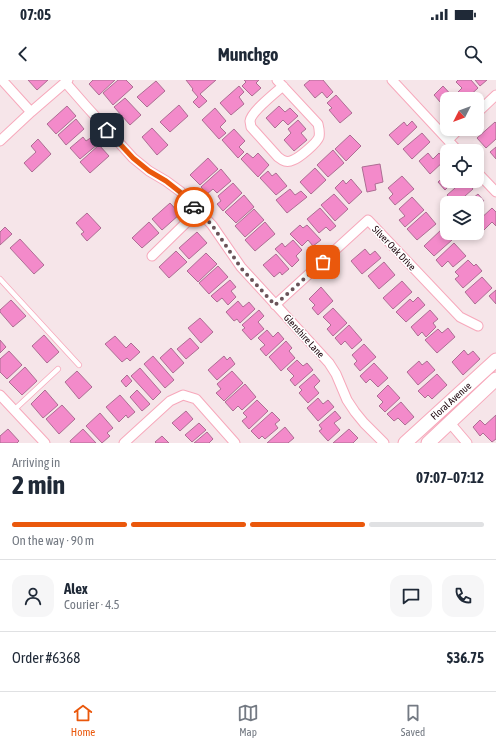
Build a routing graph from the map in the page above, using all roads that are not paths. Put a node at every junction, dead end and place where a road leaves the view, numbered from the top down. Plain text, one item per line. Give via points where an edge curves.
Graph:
1 (2, 80) edge
2 (392, 80) edge
3 (66, 81) edge
4 (280, 83) edge
5 (496, 95) edge
6 (484, 106) edge
7 (31, 112) junction
8 (452, 136) edge
9 (448, 140) junction
10 (0, 141) edge
11 (452, 144) edge
12 (484, 179) edge
13 (496, 192) edge
14 (198, 211) junction
15 (152, 256) dead end
16 (0, 279) edge
17 (275, 305) junction
18 (478, 326) dead end
19 (496, 360) edge
20 (79, 365) dead end
21 (58, 368) dead end
22 (496, 379) edge
23 (0, 395) edge
24 (14, 410) junction
25 (450, 423) junction
26 (45, 443) edge
27 (124, 443) edge
28 (235, 443) edge
29 (384, 443) edge
30 (405, 443) edge
31 (428, 443) edge
32 (467, 443) edge

1 - 7 street
2 - 9 street
3 - 7 street
3 - 14 street, Glenshire Lane via 133,158 180,192
4 - 4 street via 318,124 320,130 315,143 294,160 289,161 278,157 251,127 250,121
5 - 6 street
7 - 10 street
8 - 9 street
9 - 11 street
12 - 13 street
14 - 15 street
14 - 17 street, Glenshire Lane via 212,225 241,268
16 - 20 lane
17 - 18 street, Silver Oak Drive via 368,220 460,317
17 - 29 street, Glenshire Lane via 328,363 355,412
19 - 30 street, Floral Avenue
21 - 24 lane
22 - 25 street, Floral Avenue
23 - 24 street
24 - 26 street
25 - 31 street, Floral Avenue
25 - 32 street
27 - 28 street via 170,401 182,395 196,400

